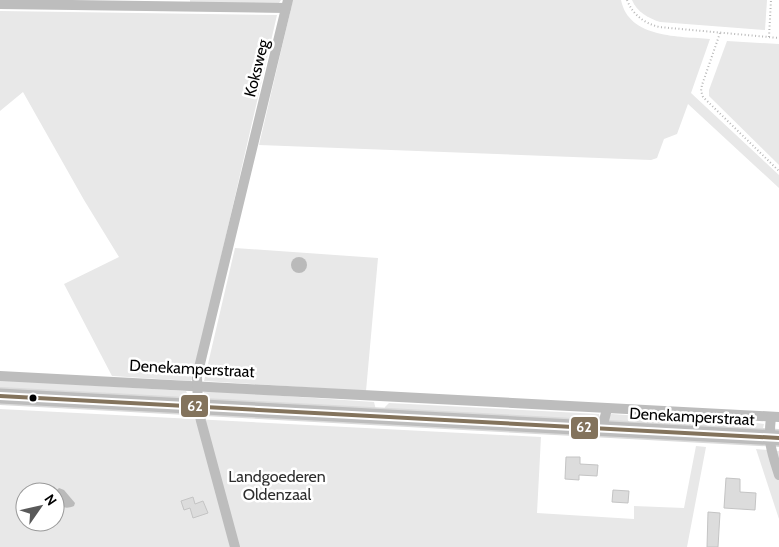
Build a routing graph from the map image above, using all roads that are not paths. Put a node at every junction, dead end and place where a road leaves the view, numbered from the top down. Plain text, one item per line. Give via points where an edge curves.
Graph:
1 (0, 4) edge
2 (287, 4) edge
3 (0, 376) edge
4 (197, 386) junction
5 (0, 396) edge
6 (381, 396) junction
7 (198, 406) junction
8 (607, 409) junction
9 (379, 417) junction
10 (775, 417) edge
11 (602, 428) junction
12 (774, 438) edge
13 (779, 475) edge
14 (235, 547) edge

1 - 2 street
2 - 4 street, Koksweg via 198,370
3 - 4 street, Denekamperstraat
4 - 6 street, Denekamperstraat
4 - 7 street, Koksweg
5 - 7 main road, Denekamperstraat
6 - 8 street, Denekamperstraat
6 - 9 street
7 - 9 main road, Denekamperstraat
7 - 14 street, Koksweg
8 - 10 street, Denekamperstraat
8 - 11 street, Denekamperstraat
9 - 11 main road, Denekamperstraat
10 - 12 street
11 - 12 main road, Denekamperstraat
12 - 13 street via 771,450

